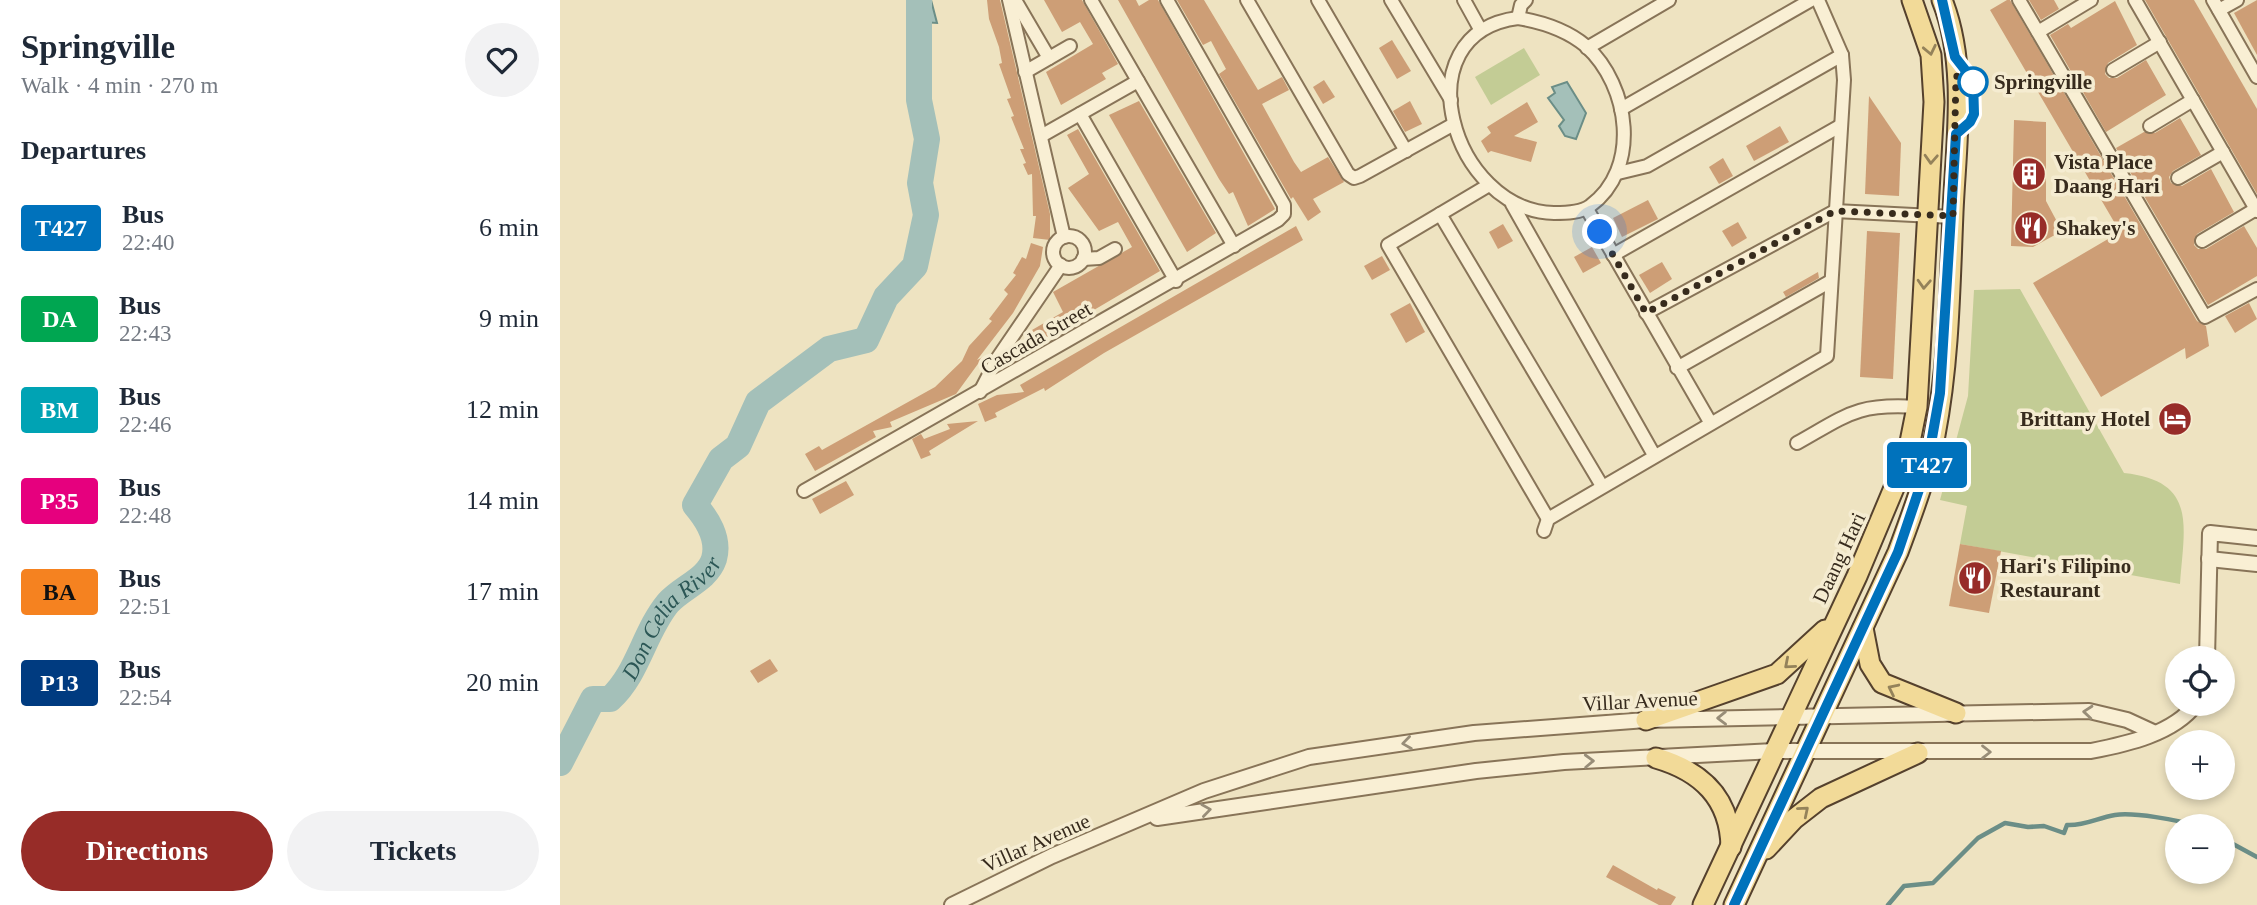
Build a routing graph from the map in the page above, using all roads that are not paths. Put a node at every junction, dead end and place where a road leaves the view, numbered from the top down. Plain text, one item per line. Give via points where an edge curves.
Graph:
1 (1009, 0) edge
2 (1015, 0) edge
3 (1091, 0) edge
4 (1167, 0) edge
5 (1247, 0) edge
6 (1318, 0) edge
7 (1391, 0) edge
8 (1464, 0) edge
9 (1526, 0) edge
10 (1669, 0) edge
11 (1811, 0) edge
12 (1818, 0) edge
13 (1912, 0) edge
14 (1941, 0) edge
15 (2019, 0) edge
16 (2091, 0) edge
17 (2135, 0) edge
18 (2237, 0) edge
19 (2216, 5) edge
20 (1518, 19) junction
21 (1480, 29) junction
22 (2038, 32) junction
23 (2160, 42) junction
24 (1070, 46) dead end
25 (1587, 48) junction
26 (1842, 55) junction
27 (1049, 58) junction
28 (2113, 69) dead end
29 (1025, 72) junction
30 (2257, 77) edge
31 (1138, 80) junction
32 (2193, 100) junction
33 (1451, 101) junction
34 (1620, 109) junction
35 (1080, 114) junction
36 (1454, 124) junction
37 (1840, 126) junction
38 (2150, 126) dead end
39 (1041, 136) junction
40 (1406, 151) junction
41 (2223, 152) junction
42 (1618, 173) junction
43 (2178, 178) dead end
44 (1489, 185) junction
45 (1512, 204) junction
46 (1587, 209) junction
47 (2257, 210) edge
48 (1835, 211) junction
49 (1440, 214) junction
50 (1928, 216) junction
51 (1953, 216) junction
52 (1064, 237) junction
53 (2202, 241) dead end
54 (1234, 246) junction
55 (1115, 248) dead end
56 (1613, 255) junction
57 (1083, 259) junction
58 (1061, 265) junction
59 (1176, 281) junction
60 (1831, 281) junction
61 (2257, 289) edge
62 (1646, 313) junction
63 (1677, 368) junction
64 (980, 392) junction
65 (1917, 407) junction
66 (1710, 422) junction
67 (1797, 443) dead end
68 (1654, 456) junction
69 (1602, 486) junction
70 (804, 491) dead end
71 (2257, 538) edge
72 (2209, 559) junction
73 (2257, 564) edge
74 (1838, 616) junction
75 (1863, 628) junction
76 (2207, 646) edge
77 (1956, 713) junction
78 (1790, 716) junction
79 (1821, 716) junction
80 (2187, 716) edge
81 (1646, 720) junction
82 (2153, 732) junction
83 (1774, 751) junction
84 (1804, 751) junction
85 (1918, 752) junction
86 (1656, 758) junction
87 (1139, 820) junction
88 (1731, 848) junction
89 (1756, 860) junction
90 (952, 905) edge
91 (1703, 905) edge
92 (1734, 905) edge

1 - 29 street
2 - 27 street
3 - 31 street
4 - 54 street, Cascada Street via 1284,205 1284,214
5 - 40 street via 1348,174 1360,176
6 - 40 street
7 - 33 street
8 - 21 street
9 - 20 street
10 - 25 street
11 - 34 street
12 - 26 street
13 -> 50 main road, Daang Hari via 1927,37 1934,78
14 - 51 main road via 1955,57
15 - 22 street
16 - 22 street
17 - 23 street
18 - 19 street
19 - 30 street
20 - 21 street
20 - 25 street via 1567,33
21 - 33 street via 1458,56
22 - 61 street via 2206,317
23 - 28 street
23 - 32 street
24 - 27 street
25 - 34 street via 1609,78
26 - 37 street
26 - 42 street via 1647,166
27 - 29 street
29 - 39 street
31 - 35 street
31 - 54 street
32 - 38 street
32 - 41 street
33 - 36 street
34 - 42 street via 1624,138
35 - 39 street
35 - 59 street
36 - 40 street
36 - 44 street via 1469,158
37 - 48 street
37 - 56 street
39 - 52 street
41 - 43 street
41 - 47 street
42 - 46 street via 1604,196
44 - 45 street
44 - 49 street
45 - 46 street via 1544,213
45 - 68 street
46 - 56 street
47 - 53 street
48 - 50 street
48 - 60 street
48 - 62 street
49 - 69 street
49 - 69 street via 1388,245 1546,525
50 - 51 street
50 -> 65 main road, Daang Hari
51 - 75 main road via 1935,435 1910,522
52 - 57 street via 1074,237 1082,244
52 - 58 street via 1054,247 1054,257
54 - 59 street, Cascada Street
55 - 57 street via 1099,258
56 - 62 street
57 - 58 street via 1075,266
58 - 64 street
59 - 64 street, Cascada Street
60 - 63 street
60 - 66 street via 1827,356
62 - 63 street
63 - 66 street
64 - 70 street, Cascada Street
65 - 67 street via 1868,407
65 - 74 main road, Daang Hari via 1907,457 1889,506
66 - 68 street
68 - 69 street
71 - 72 street via 2210,533
72 - 73 street
72 - 76 street
74 - 78 main road, Daang Hari
74 -> 81 main road via 1777,674
77 -> 75 main road via 1882,683 1870,664
75 - 79 main road
77 - 79 street, Villar Avenue
82 -> 77 street, Villar Avenue via 2089,711
78 - 79 street, Villar Avenue
78 -> 81 street, Villar Avenue
78 - 83 main road, Daang Hari
79 - 84 main road
80 - 82 street, Villar Avenue
81 -> 87 street, Villar Avenue via 1474,733 1309,757 1204,791
85 -> 82 street, Villar Avenue via 2091,751 2129,744
83 - 84 street, Villar Avenue
83 - 86 street, Villar Avenue
83 - 88 main road, Daang Hari
84 - 85 street, Villar Avenue
84 - 89 main road
89 -> 85 main road via 1821,798
87 -> 86 street, Villar Avenue via 1476,771
86 - 88 main road via 1690,770 1716,795 1728,820
87 - 90 street, Villar Avenue
88 - 91 main road, Daang Hari
89 - 92 main road

